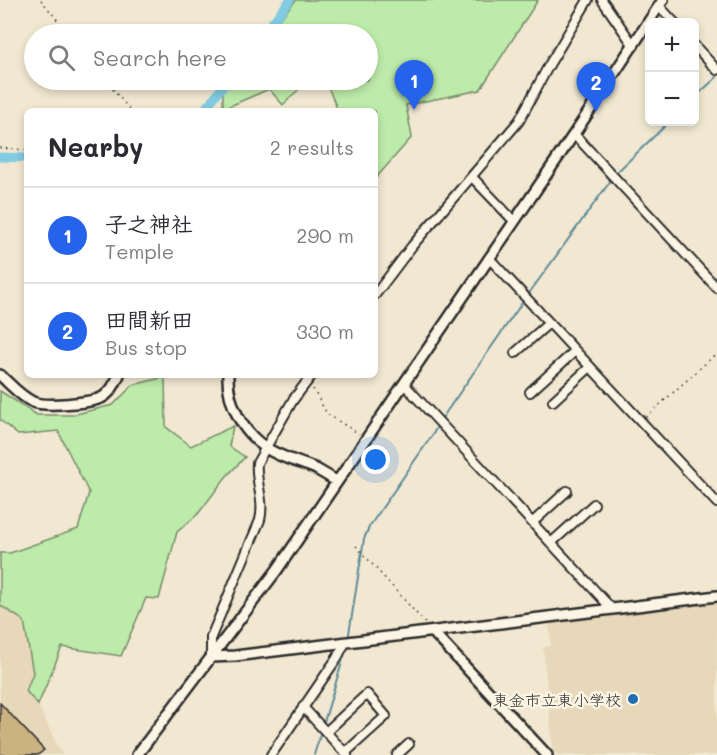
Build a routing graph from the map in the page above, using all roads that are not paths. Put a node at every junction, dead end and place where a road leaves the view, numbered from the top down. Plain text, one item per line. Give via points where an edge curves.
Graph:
1 (588, 0) edge
2 (602, 0) edge
3 (661, 3) edge
4 (671, 18) edge
5 (634, 46) junction
6 (699, 50) edge
7 (717, 70) edge
8 (574, 134) junction
9 (472, 177) junction
10 (514, 221) junction
11 (489, 258) junction
12 (717, 288) edge
13 (378, 291) edge
14 (549, 323) junction
15 (575, 351) junction
16 (515, 353) dead end
17 (590, 367) junction
18 (0, 375) edge
19 (117, 378) edge
20 (228, 378) edge
21 (310, 378) edge
22 (404, 384) junction
23 (530, 392) dead end
24 (552, 401) dead end
25 (265, 447) junction
26 (336, 481) junction
27 (567, 491) dead end
28 (717, 503) edge
29 (594, 504) dead end
30 (533, 522) junction
31 (551, 543) junction
32 (717, 596) edge
33 (612, 609) junction
34 (433, 632) junction
35 (345, 643) junction
36 (211, 657) junction
37 (303, 707) junction
38 (326, 732) junction
39 (409, 744) dead end
40 (142, 753) edge
41 (346, 754) edge
42 (271, 755) edge
43 (397, 755) edge
44 (547, 755) edge

1 - 9 street via 519,121
2 - 5 street
3 - 4 street
3 - 5 street
5 - 8 street
6 - 7 street
8 - 10 street
8 - 12 street
9 - 10 street
9 - 13 street
10 - 11 street
11 - 14 street
11 - 22 street
14 - 15 street
14 - 16 street
15 - 17 street
15 - 23 street
17 - 24 street
17 - 28 street
18 - 19 street via 25,398 48,405 100,399
20 - 25 street via 236,414
21 - 25 street
22 - 26 street
22 - 30 street
25 - 26 street
25 - 36 street via 257,468 263,501 260,520 211,637
26 - 36 street via 277,570
27 - 30 street
29 - 31 street
30 - 31 street
31 - 33 street
32 - 33 street
33 - 34 street
34 - 35 street
34 - 44 street
35 - 36 street
35 - 37 street
36 - 40 street
37 - 38 street
37 - 42 street
38 - 41 street
38 - 41 street via 367,694 386,716
39 - 43 street

